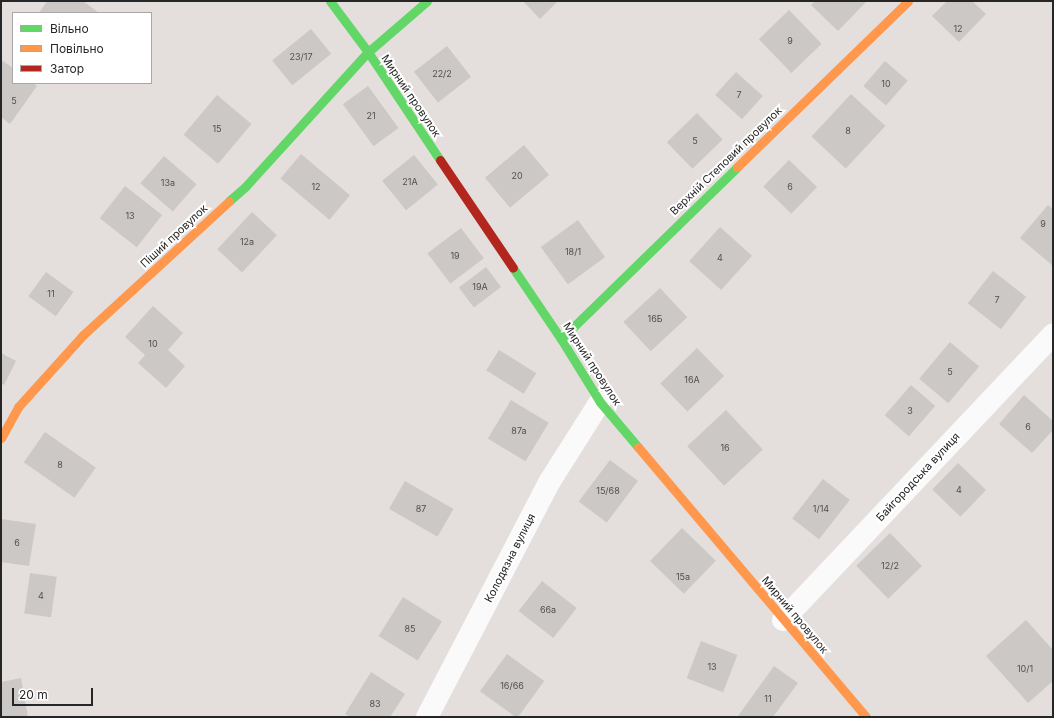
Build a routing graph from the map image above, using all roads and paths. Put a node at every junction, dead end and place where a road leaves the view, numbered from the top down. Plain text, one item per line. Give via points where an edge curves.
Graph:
1 (330, 1) edge
2 (427, 1) edge
3 (908, 1) edge
4 (368, 52) junction
5 (1053, 334) edge
6 (561, 338) junction
7 (600, 402) junction
8 (1, 438) edge
9 (783, 620) junction
10 (433, 714) edge
11 (866, 717) edge

1 - 4 street, Мирний провулок
2 - 4 street, Піший провулок
3 - 6 street, Верхній Степовий провулок
4 - 6 street, Мирний провулок
4 - 8 street, Піший провулок via 245,187 83,335 18,407
5 - 9 street, Байгородська вулиця
6 - 7 street, Мирний провулок
7 - 9 street, Мирний провулок
7 - 10 street, Колодязна вулиця via 550,481
9 - 11 street, Мирний провулок

